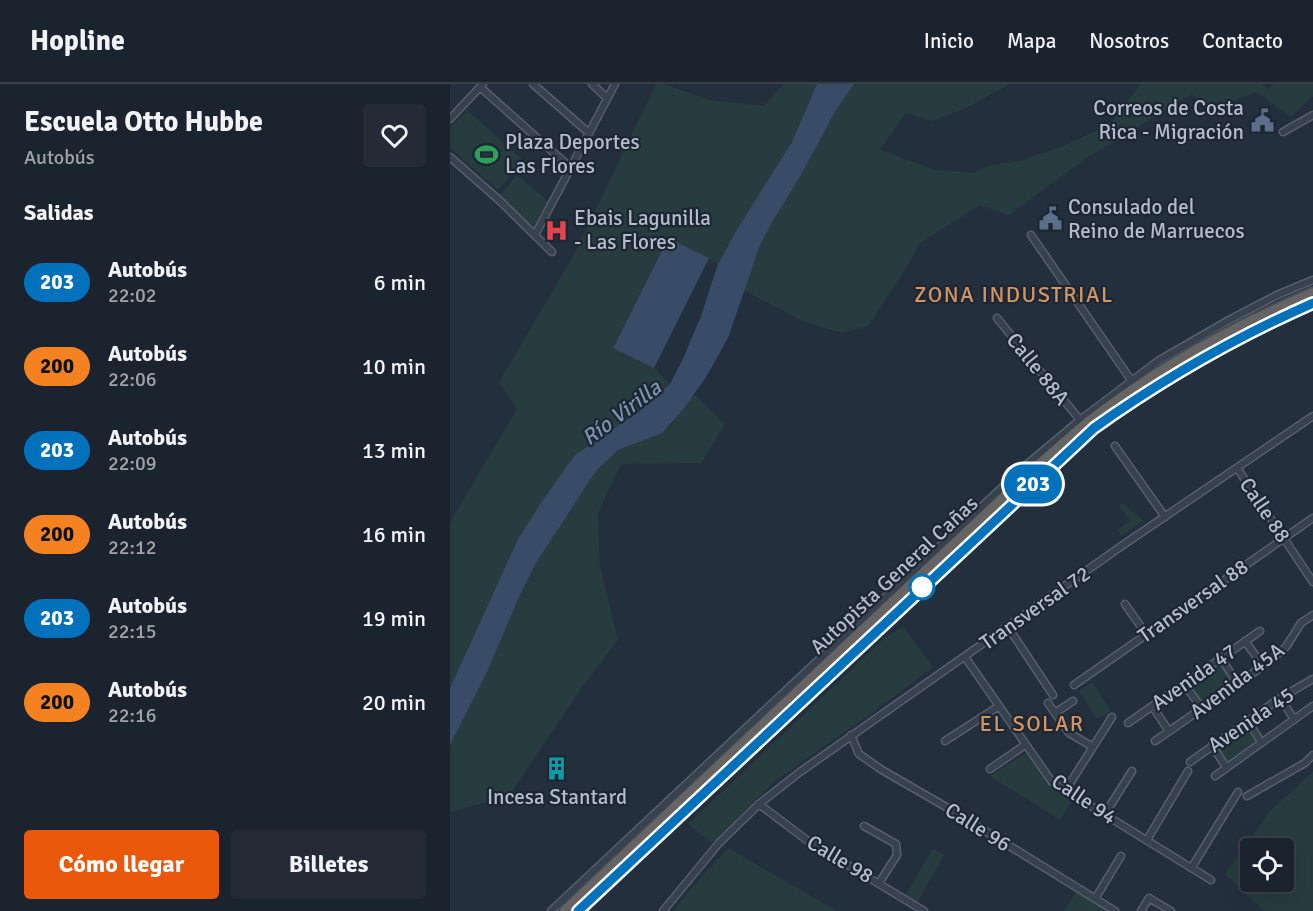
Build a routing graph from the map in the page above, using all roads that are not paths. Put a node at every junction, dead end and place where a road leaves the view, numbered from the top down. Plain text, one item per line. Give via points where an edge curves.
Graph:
1 (534, 84) edge
2 (592, 84) edge
3 (615, 84) edge
4 (481, 86) edge
5 (608, 98) junction
6 (1313, 115) edge
7 (450, 119) edge
8 (1284, 132) dead end
9 (589, 133) junction
10 (450, 157) edge
11 (571, 168) junction
12 (536, 235) junction
13 (1031, 235) dead end
14 (552, 252) dead end
15 (1313, 280) edge
16 (1313, 293) edge
17 (1313, 303) edge
18 (997, 318) dead end
19 (1131, 380) junction
20 (1313, 416) edge
21 (1080, 420) junction
22 (1115, 446) dead end
23 (1237, 468) junction
24 (1165, 517) junction
25 (1313, 518) edge
26 (1283, 538) junction
27 (1313, 582) edge
28 (1125, 604) dead end
29 (1313, 615) edge
30 (1008, 627) junction
31 (1260, 631) dead end
32 (1146, 634) junction
33 (1245, 641) junction
34 (965, 657) junction
35 (1221, 658) junction
36 (1263, 666) junction
37 (1312, 681) edge
38 (1237, 683) junction
39 (1184, 684) junction
40 (1074, 685) dead end
41 (1053, 695) dead end
42 (1280, 698) junction
43 (1073, 701) dead end
44 (1048, 703) dead end
45 (999, 706) junction
46 (1152, 706) junction
47 (1313, 706) edge
48 (1201, 707) junction
49 (1055, 713) junction
50 (1112, 717) dead end
51 (1294, 719) junction
52 (1248, 721) junction
53 (1128, 723) dead end
54 (1169, 731) junction
55 (851, 735) junction
56 (945, 741) dead end
57 (1155, 741) dead end
58 (1261, 742) junction
59 (1025, 745) junction
60 (1212, 745) junction
61 (1093, 747) junction
62 (1313, 754) edge
63 (1190, 762) dead end
64 (1226, 767) junction
65 (990, 769) dead end
66 (1132, 771) dead end
67 (1188, 771) dead end
68 (1215, 776) dead end
69 (1065, 790) junction
70 (1238, 792) dead end
71 (1247, 796) dead end
72 (759, 804) junction
73 (1105, 814) junction
74 (864, 826) dead end
75 (1147, 840) junction
76 (1121, 856) dead end
77 (1192, 867) junction
78 (1211, 880) dead end
79 (879, 883) junction
80 (1095, 899) junction
81 (551, 911) edge
82 (565, 911) edge
83 (578, 911) edge
84 (663, 911) edge
85 (924, 911) edge
86 (1115, 911) edge
87 (1141, 911) edge
88 (1171, 911) edge

1 - 9 street
2 - 5 street
3 - 5 street
4 - 7 street
4 - 11 street
5 - 9 street
6 - 8 street
9 - 11 street
10 - 12 street
11 - 12 street
12 - 14 street
13 - 19 street
15 - 19 street via 1229,320
16 - 82 highway, Autopista General Cañas via 1265,313 1172,365 1090,421
17 - 83 highway, Autopista General Cañas via 1182,370 1094,428
18 - 21 street, Calle 88A
19 - 21 street
20 - 23 street, Transversal 72
21 - 81 street via 984,504
22 - 24 street
23 - 24 street, Transversal 72
23 - 26 street, Calle 88
24 - 30 street, Transversal 72
25 - 26 street, Transversal 88
26 - 27 street, Calle 88
26 - 32 street, Transversal 88
28 - 32 street
29 - 36 street, Avenida 45A via 1301,623 1286,647
30 - 34 street, Transversal 72
30 - 41 street
31 - 33 street, Avenida 47
32 - 40 street, Transversal 88
33 - 35 street, Avenida 47
33 - 36 street
34 - 45 street, Calle 94
34 - 55 street, Transversal 72
35 - 38 street
35 - 39 street, Avenida 47
36 - 38 street, Avenida 45A
37 - 42 street, Avenida 45
38 - 48 street, Avenida 45A
39 - 46 street, Avenida 47
39 - 48 street
42 - 51 street
42 - 52 street, Avenida 45
43 - 49 street
44 - 49 street
45 - 56 street
45 - 59 street, Calle 94
46 - 53 street, Avenida 47
46 - 54 street
47 - 51 street
48 - 54 street, Avenida 45A
49 - 61 street via 1069,733
50 - 61 street
51 - 58 street
52 - 58 street
52 - 60 street, Avenida 45
54 - 57 street, Avenida 45A
55 - 72 street, Transversal 72
55 - 80 street, Calle 96 via 859,754 882,770
58 - 64 street
59 - 65 street
59 - 69 street, Calle 94 via 1052,782
60 - 63 street, Avenida 45
60 - 64 street
61 - 69 street
62 - 71 street via 1305,763
64 - 68 street
66 - 73 street
67 - 75 street
69 - 73 street, Calle 94
70 - 77 street
72 - 79 street, Calle 98 via 808,841
72 - 84 street, Transversal 72 via 719,843
73 - 75 street, Calle 94
74 - 79 street via 896,844 898,850
75 - 77 street, Calle 94
76 - 80 street
77 - 78 street, Calle 94
79 - 85 street, Calle 98
80 - 86 street, Calle 96
87 - 88 street via 1149,898

